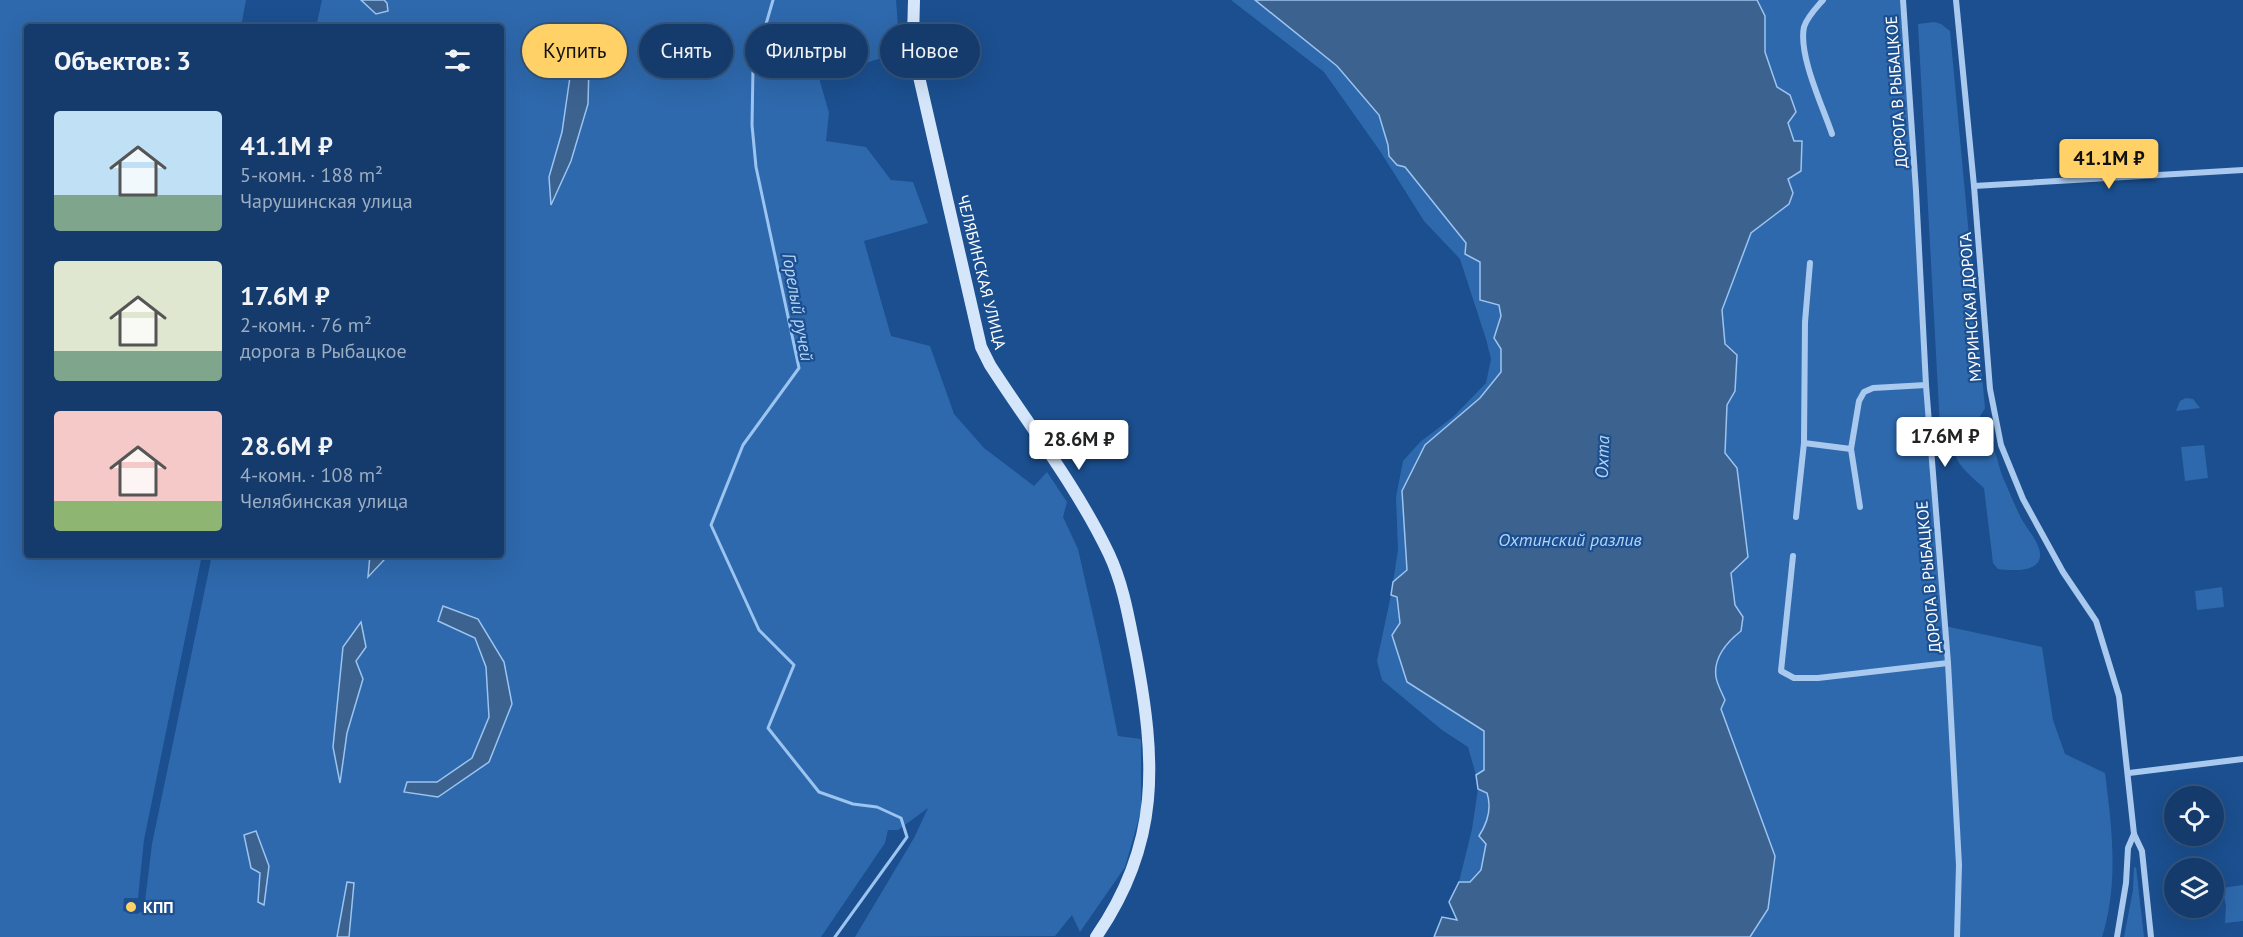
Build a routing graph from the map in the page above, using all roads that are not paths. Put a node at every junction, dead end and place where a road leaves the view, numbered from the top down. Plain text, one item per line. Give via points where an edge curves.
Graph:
1 (914, 0) edge
2 (1823, 0) edge
3 (1903, 0) edge
4 (1956, 0) edge
5 (1832, 134) dead end
6 (2243, 170) edge
7 (1974, 186) junction
8 (1810, 263) dead end
9 (1926, 386) junction
10 (1804, 443) junction
11 (1851, 449) junction
12 (1860, 507) dead end
13 (1796, 517) dead end
14 (1793, 556) dead end
15 (1948, 663) junction
16 (2243, 759) edge
17 (2129, 773) junction
18 (2134, 834) junction
19 (1096, 937) edge
20 (1957, 937) edge
21 (2117, 937) edge
22 (2151, 937) edge

1 - 19 street, ЧЕЛЯБИНСКАЯ УЛИЦА via 916,68 981,348 1091,519 1117,571 1126,605 1146,723 1147,820 1134,867
2 - 5 street via 1804,27 1804,40 1811,78
3 - 9 street, ДОРОГА В РЫБАЦКОЕ
4 - 7 street, МУРИНСКАЯ ДОРОГА
6 - 7 street
7 - 17 street, МУРИНСКАЯ ДОРОГА via 1990,389 2001,445 2023,499 2063,572 2096,621 2119,696
8 - 10 street via 1805,322
9 - 11 street via 1873,388 1864,392
9 - 15 street, ДОРОГА В РЫБАЦКОЕ
10 - 11 street
10 - 13 street
11 - 12 street
14 - 15 street via 1781,671 1794,678 1818,678
15 - 20 street, ДОРОГА В РЫБАЦКОЕ via 1959,865
16 - 17 street
17 - 18 street, МУРИНСКАЯ ДОРОГА
18 - 21 street, МУРИНСКАЯ ДОРОГА via 2128,848 2127,883
18 - 22 street, МУРИНСКАЯ ДОРОГА via 2142,851

